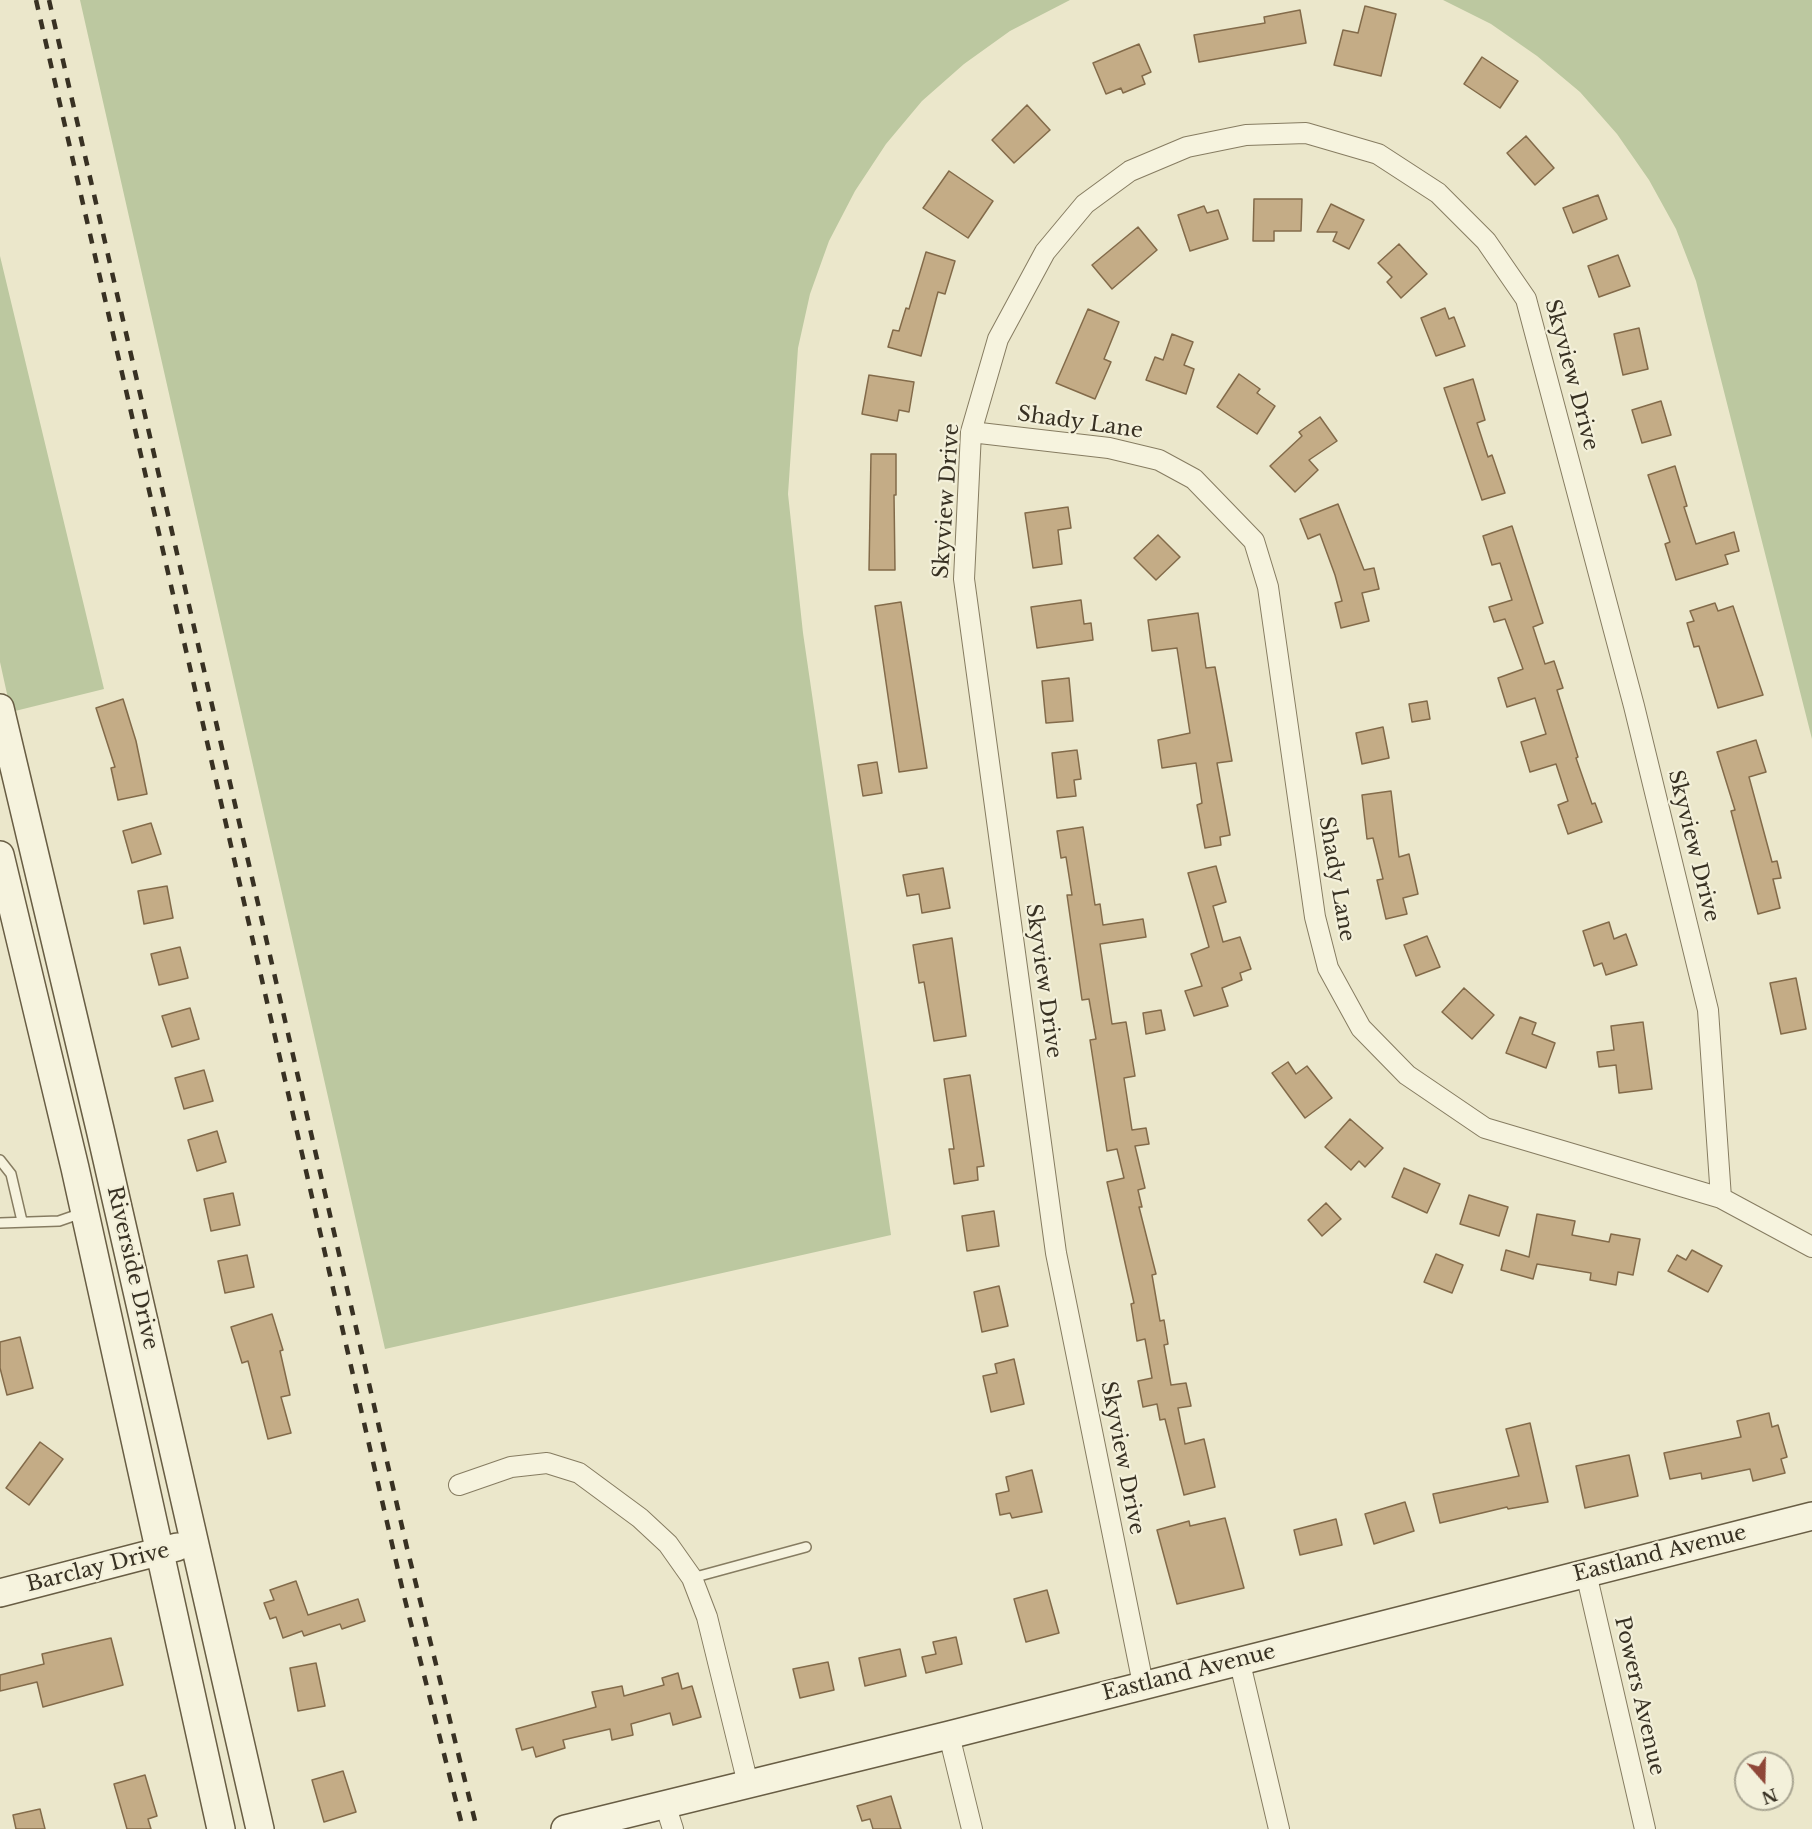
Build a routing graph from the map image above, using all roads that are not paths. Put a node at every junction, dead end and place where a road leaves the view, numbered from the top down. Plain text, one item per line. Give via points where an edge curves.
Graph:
1 (971, 432) junction
2 (2, 724) edge
3 (0, 855) edge
4 (0, 1160) edge
5 (1721, 1198) junction
6 (85, 1212) junction
7 (22, 1221) junction
8 (0, 1223) edge
9 (1812, 1247) edge
10 (459, 1485) dead end
11 (1812, 1516) edge
12 (195, 1543) junction
13 (806, 1547) dead end
14 (159, 1551) junction
15 (1586, 1573) junction
16 (692, 1578) junction
17 (0, 1593) edge
18 (1239, 1659) junction
19 (1143, 1684) junction
20 (950, 1735) junction
21 (748, 1784) junction
22 (669, 1816) edge
23 (221, 1829) edge
24 (260, 1829) edge
25 (565, 1829) edge
26 (972, 1829) edge
27 (1279, 1829) edge
28 (1645, 1829) edge

1 - 5 street, Shady Lane via 1109,448 1159,460 1194,479 1254,541 1268,587 1315,917 1328,968 1361,1028 1407,1075 1485,1128
1 - 5 street, Skyview Drive via 998,339 1045,252 1085,204 1130,171 1187,147 1246,135 1306,133 1378,154 1438,193 1486,241 1526,298 1631,695 1708,1010
1 - 19 street, Skyview Drive via 964,579 977,682 1056,1253
2 - 12 street, Riverside Drive
3 - 6 street, Riverside Drive
4 - 7 lane via 11,1173
5 - 9 street, Shady Lane
6 - 7 lane via 58,1221
6 - 14 street, Riverside Drive
7 - 8 lane
10 - 16 street via 511,1467 547,1462 579,1473 668,1544
11 - 15 street, Eastland Avenue
12 - 14 street, Barclay Drive
12 - 24 street, Riverside Drive
13 - 16 lane
14 - 17 street, Barclay Drive
14 - 23 street, Riverside Drive
15 - 18 street, Eastland Avenue
15 - 28 street, Powers Avenue
16 - 21 street via 707,1617
18 - 19 street, Eastland Avenue
18 - 27 street
19 - 20 street, Eastland Avenue
20 - 21 street, Eastland Avenue
20 - 26 street
21 - 22 street, Eastland Avenue
22 - 25 street, Eastland Avenue

